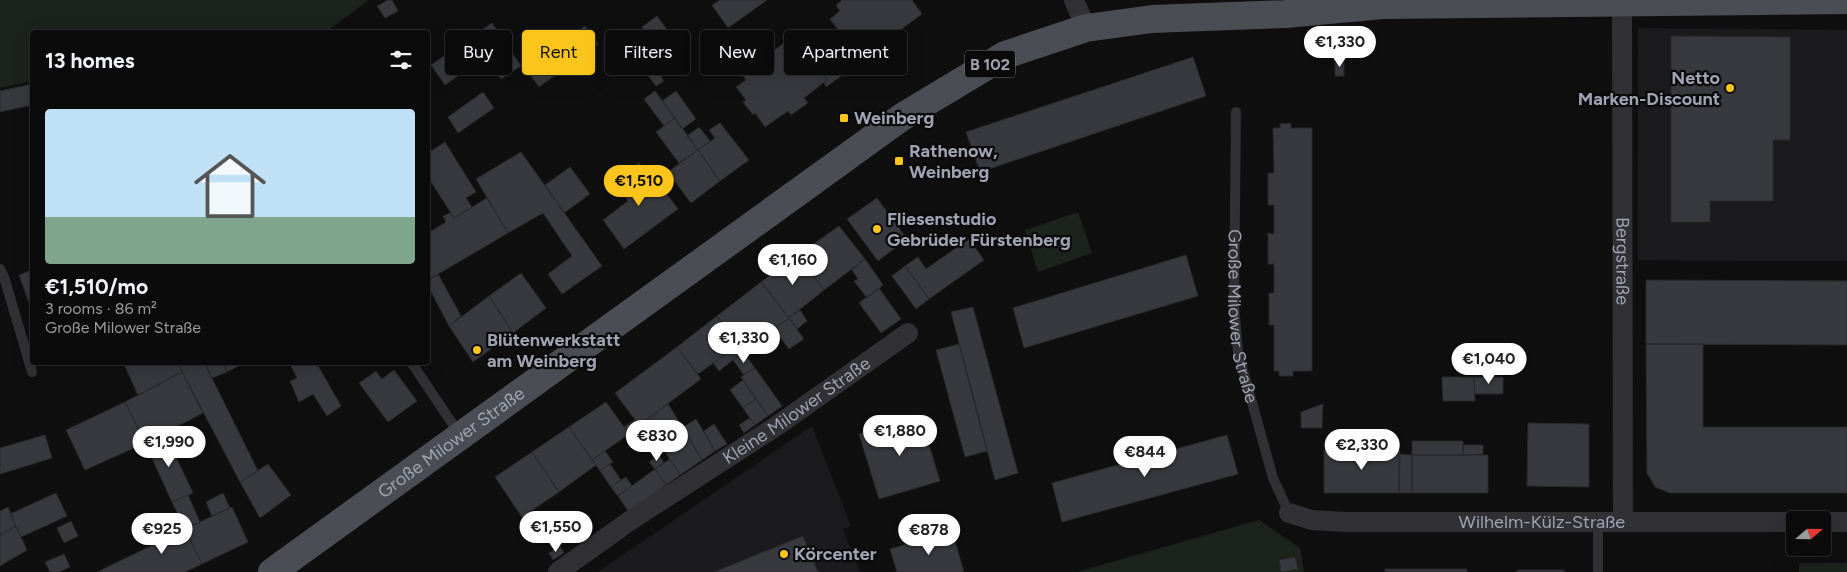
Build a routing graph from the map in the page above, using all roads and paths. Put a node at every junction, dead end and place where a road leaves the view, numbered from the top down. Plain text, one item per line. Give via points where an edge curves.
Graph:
1 (1074, 0) edge
2 (1846, 0) edge
3 (1622, 1) edge
4 (1086, 28) junction
5 (1236, 112) dead end
6 (0, 269) edge
7 (908, 333) dead end
8 (413, 365) edge
9 (32, 372) dead end
10 (460, 436) junction
11 (1289, 513) joint
12 (1598, 522) junction
13 (1623, 522) junction
14 (1786, 522) edge
15 (1831, 522) edge
16 (1847, 522) edge
17 (272, 572) edge
18 (558, 572) edge
19 (1598, 572) edge

1 - 4 street
2 - 3 main road, B 102
3 - 4 main road, B 102 via 1383,5 1285,14 1187,16
3 - 13 street, Bergstraße
4 - 10 main road, Große Milower Straße / B 102 via 1005,55 902,117
5 - 11 lane, Große Milower Straße via 1234,305 1238,352 1273,478
6 - 9 lane
7 - 18 street, Kleine Milower Straße via 778,425 631,520
8 - 10 lane
10 - 17 main road, Große Milower Straße / B 102
11 - 12 street, Wilhelm-Külz-Straße via 1312,520 1346,522
12 - 13 street, Wilhelm-Külz-Straße
12 - 19 lane
13 - 14 street, Wilhelm-Külz-Straße
15 - 16 street

